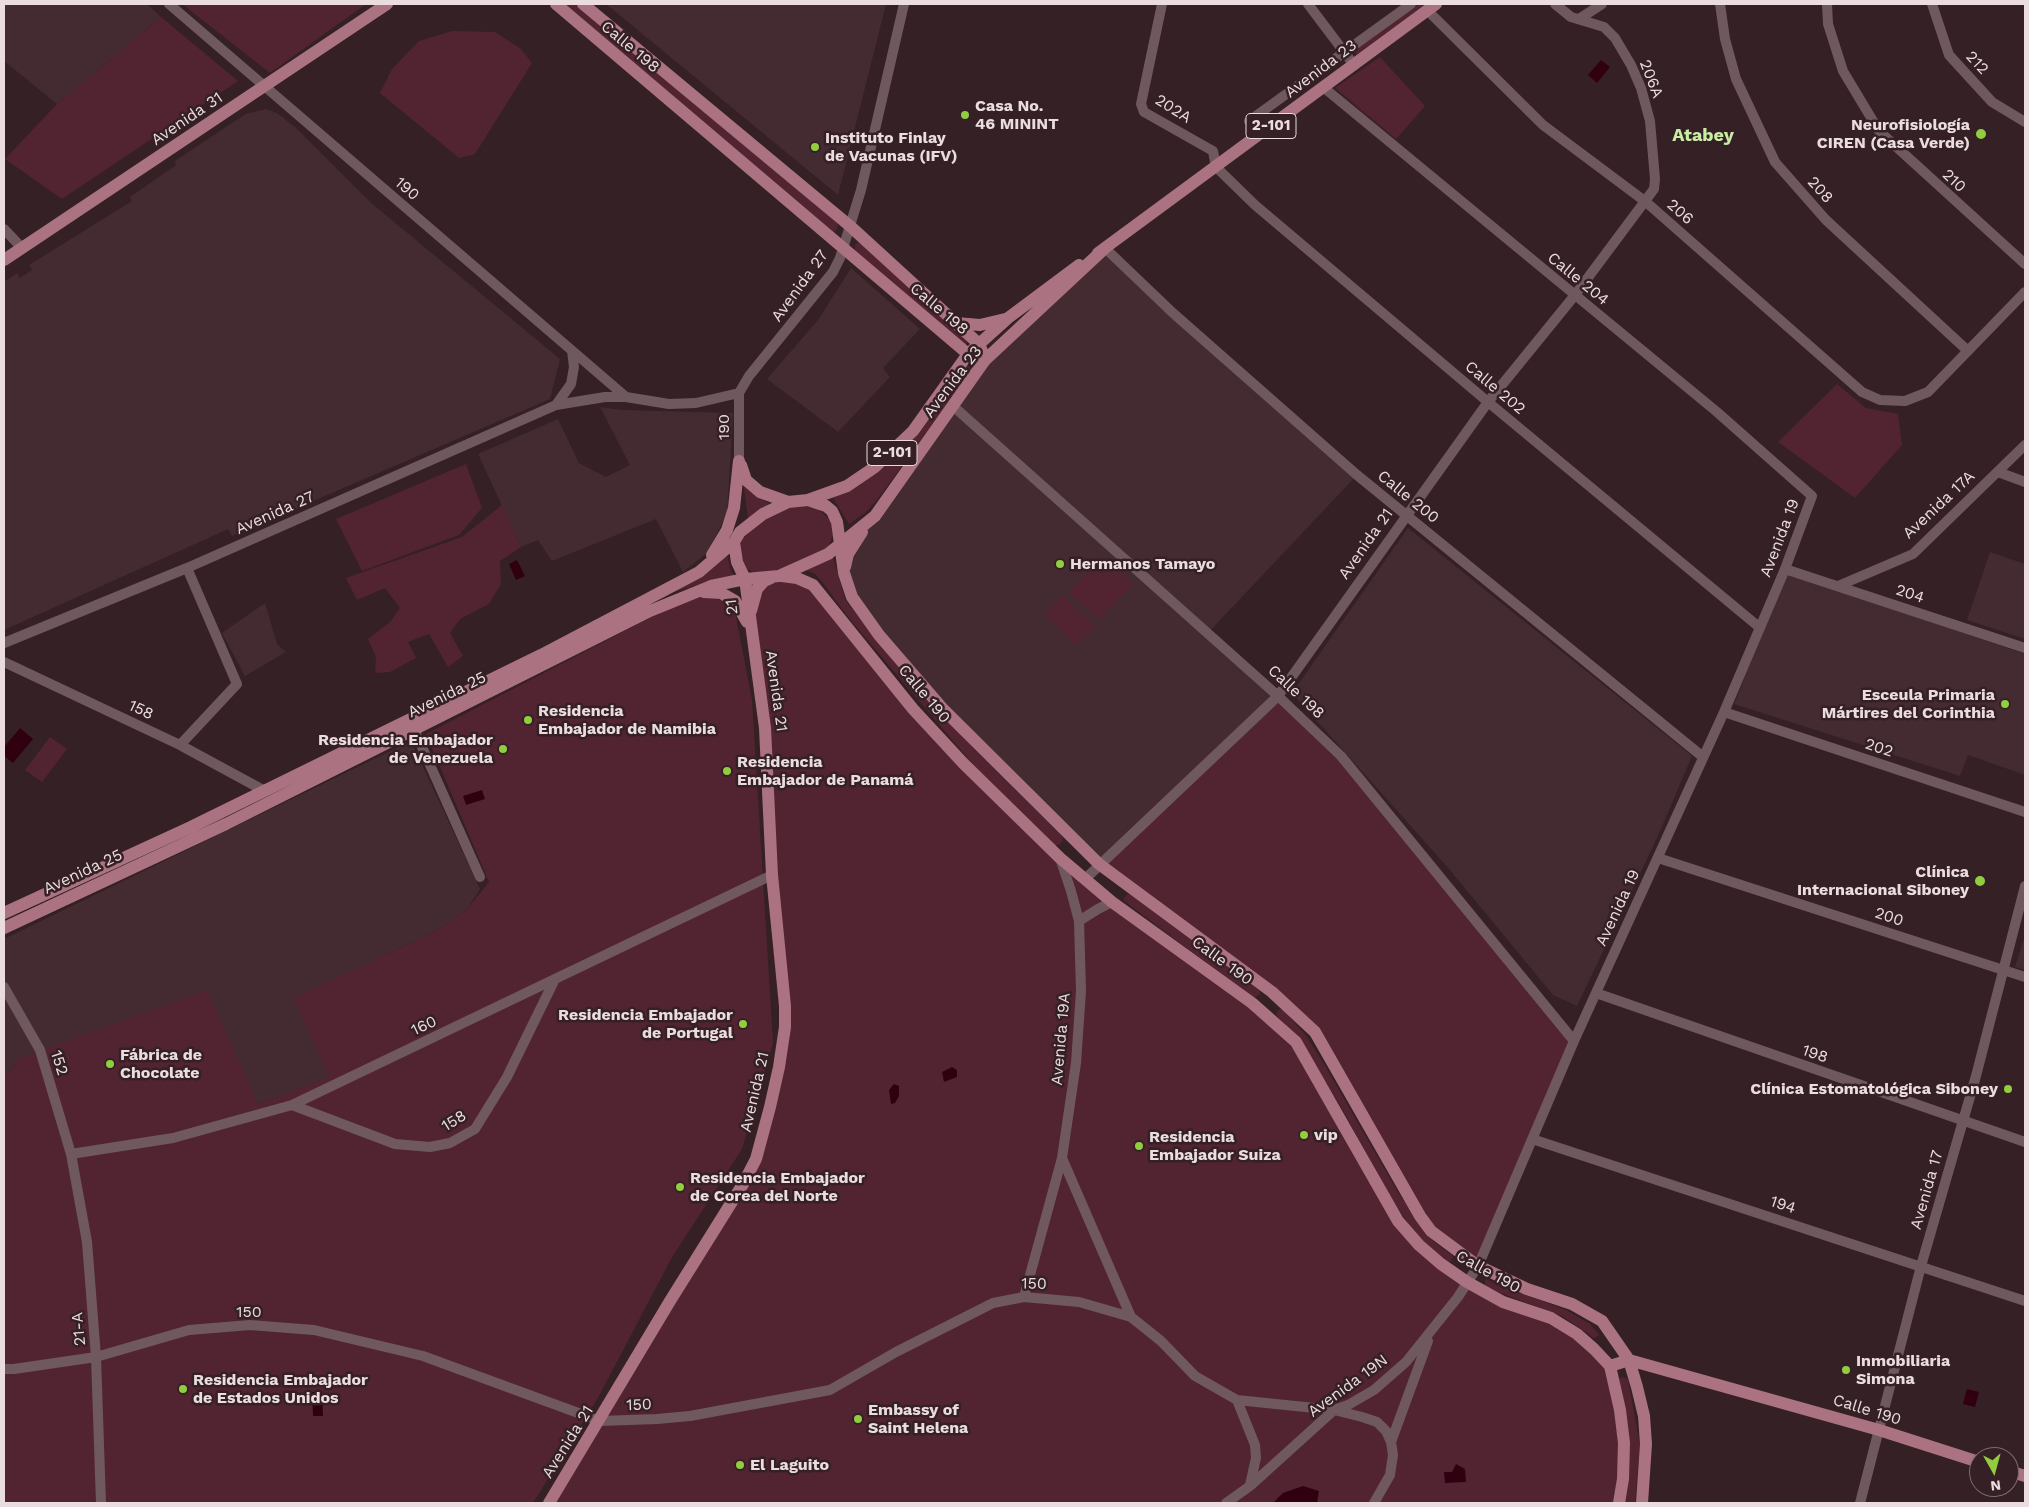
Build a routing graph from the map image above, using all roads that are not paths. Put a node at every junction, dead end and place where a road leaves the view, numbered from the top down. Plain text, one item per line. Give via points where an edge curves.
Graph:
1 (169, 4) edge
2 (387, 4) edge
3 (556, 4) edge
4 (583, 4) edge
5 (904, 4) edge
6 (1162, 4) edge
7 (1308, 4) edge
8 (1411, 4) edge
9 (1555, 4) edge
10 (1602, 4) edge
11 (1720, 4) edge
12 (1827, 4) edge
13 (1932, 4) edge
14 (1432, 7) edge
15 (1579, 19) junction
16 (1344, 52) junction
17 (1354, 65) junction
18 (264, 87) junction
19 (1323, 87) junction
20 (1249, 122) dead end
21 (2025, 122) edge
22 (1216, 167) junction
23 (1646, 202) junction
24 (850, 226) junction
25 (4, 229) edge
26 (22, 248) junction
27 (1105, 248) junction
28 (844, 249) junction
29 (4, 260) edge
30 (2025, 264) edge
31 (2025, 292) edge
32 (1575, 295) junction
33 (1008, 318) junction
34 (956, 323) junction
35 (951, 340) junction
36 (979, 344) junction
37 (572, 351) junction
38 (1968, 351) junction
39 (968, 354) junction
40 (985, 360) junction
41 (953, 378) junction
42 (739, 393) junction
43 (626, 397) junction
44 (1488, 402) junction
45 (556, 405) junction
46 (953, 406) junction
47 (2025, 445) edge
48 (739, 461) junction
49 (1998, 472) junction
50 (2025, 482) edge
51 (1812, 496) joint
52 (808, 500) junction
53 (788, 502) junction
54 (876, 516) junction
55 (1406, 516) junction
56 (737, 537) junction
57 (839, 545) junction
58 (187, 568) junction
59 (1785, 569) junction
60 (699, 572) junction
61 (844, 573) junction
62 (775, 577) junction
63 (745, 579) junction
64 (1838, 586) junction
65 (692, 593) junction
66 (1759, 627) junction
67 (750, 631) junction
68 (4, 643) edge
69 (2025, 648) edge
70 (4, 662) edge
71 (1278, 696) junction
72 (1724, 712) junction
73 (414, 729) junction
74 (180, 745) junction
75 (1703, 757) junction
76 (263, 790) junction
77 (2025, 812) edge
78 (1074, 841) junction
79 (1060, 858) junction
80 (1658, 858) junction
81 (1099, 864) junction
82 (772, 875) junction
83 (480, 877) dead end
84 (1085, 879) junction
85 (1127, 885) junction
86 (2025, 886) edge
87 (1112, 902) junction
88 (4, 913) edge
89 (1078, 921) junction
90 (4, 928) edge
91 (2004, 970) junction
92 (2025, 977) edge
93 (554, 981) junction
94 (4, 987) edge
95 (1272, 992) junction
96 (1596, 993) junction
97 (1260, 1010) junction
98 (1574, 1041) junction
99 (292, 1105) junction
100 (1963, 1122) junction
101 (1532, 1139) junction
102 (2025, 1142) edge
103 (71, 1154) junction
104 (1062, 1158) junction
105 (1478, 1266) junction
106 (1921, 1266) junction
107 (1467, 1282) junction
108 (1024, 1297) junction
109 (2025, 1301) edge
110 (1131, 1317) junction
111 (1436, 1325) junction
112 (96, 1357) junction
113 (1629, 1360) junction
114 (1610, 1366) junction
115 (4, 1369) edge
116 (1237, 1400) junction
117 (1334, 1410) junction
118 (600, 1421) junction
119 (1879, 1430) junction
120 (1391, 1442) junction
121 (1969, 1459) edge
122 (1250, 1486) junction
123 (101, 1503) edge
124 (549, 1503) edge
125 (1226, 1503) edge
126 (1374, 1503) edge
127 (1619, 1503) edge
128 (1642, 1503) edge
129 (1860, 1503) edge

1 - 18 street, 190
2 - 18 main road, Avenida 31
3 - 28 main road, Calle 198
4 - 24 main road, Calle 198
5 - 24 street, Avenida 27
6 - 22 street, 202A via 1142,107 1144,112 1213,151
7 - 16 street
8 - 16 street
9 - 15 street, 206A via 1571,17
10 - 15 street
11 - 38 street, 208 via 1736,79 1775,162 1826,220
12 - 30 street, 210 via 1828,24 1843,71 1879,131
13 - 21 street, 212 via 1949,55 1992,102
14 - 17 main road, Avenida 23 / 2-101
14 - 23 street, 206 via 1543,125
15 - 23 street, 206A via 1604,27 1615,38 1641,88 1650,120 1655,179
16 - 17 street
16 - 20 street
17 - 19 main road, Avenida 23 / 2-101
18 - 26 main road, Avenida 31
18 - 37 street, 190
19 - 22 main road, Avenida 23 / 2-101
19 - 32 street, Calle 204
22 - 27 main road, Avenida 23 / 2-101
22 - 44 street, Calle 202 via 1255,205
23 - 32 street, Avenida 21
23 - 38 street, 206 via 1862,392 1880,400 1905,401 1928,392
24 - 28 street, Avenida 27
24 - 34 main road, Calle 198
25 - 26 street
26 - 29 main road, Avenida 31
27 - 33 main road, Avenida 23 / 2-101 via 1052,283
27 - 40 main road, Avenida 23 / 2-101
27 - 55 street, Calle 200 via 1216,351
28 - 35 main road, Calle 198
28 - 42 street, Avenida 27 via 832,272
31 - 38 street
32 - 44 street, Avenida 21
32 - 51 street, Calle 204 via 1717,412
33 - 34 main road via 980,325
33 - 36 main road, Avenida 23 / 2-101
34 - 36 main road, Calle 198
35 - 39 main road, Calle 198
35 - 41 main road via 956,354
36 - 39 main road, Avenida 23 / 2-101
36 - 40 main road, Calle 198
37 - 43 street, 190
37 - 45 street, Avenida 27 via 572,384
39 - 40 main road, Calle 198
39 - 41 main road, Avenida 23 / 2-101
40 - 46 main road, Avenida 23 / 2-101
41 - 52 main road, Avenida 23 / 2-101 via 914,431 875,467 847,486
42 - 43 street, Avenida 27 via 696,403 669,404
42 - 48 street, 190
43 - 45 street, Avenida 27 via 587,398
44 - 55 street, Avenida 21
44 - 66 street, Calle 202
45 - 58 street, Avenida 27
46 - 54 main road, Avenida 23 / 2-101
46 - 71 street, Calle 198
47 - 49 street, Avenida 17A
48 - 53 main road via 746,480 760,492
48 - 56 main road
48 - 60 main road via 734,508 727,530
49 - 50 street
49 - 64 street, Avenida 17A via 1913,554
51 - 59 street, Avenida 19
52 - 53 main road
52 - 57 main road via 832,511 840,533
53 - 56 main road via 763,514
54 - 57 main road, Avenida 23 / 2-101
54 - 61 main road via 848,554
55 - 71 street, Avenida 21
55 - 75 street, Calle 200
56 - 60 main road, Avenida 25
56 - 63 main road via 737,562
57 - 61 main road, Calle 190
57 - 62 main road via 828,554
58 - 68 street, Avenida 27
58 - 74 street via 237,684
59 - 64 street, 204
59 - 66 street, Avenida 19
60 - 76 main road, Avenida 25 via 541,655
61 - 78 main road, Calle 190 via 852,597 891,649 942,708
62 - 63 main road
62 - 67 main road via 764,581 757,589
62 - 79 main road, Calle 190 via 797,578 813,585 962,764
63 - 65 main road, Avenida 25
63 - 67 main road, 21
64 - 69 street, 204
65 - 67 main road via 713,592 728,597 741,608
65 - 73 main road, Avenida 25
66 - 72 street, Avenida 19
67 - 82 main road, Avenida 21 via 765,728
70 - 74 street, 158
71 - 81 street, Avenida 21
71 - 98 street, Calle 198 via 1341,756
72 - 75 street, Avenida 19
72 - 77 street, 202
73 - 83 street
73 - 90 main road, Avenida 25 via 226,824
74 - 76 street, 158
75 - 80 street, Avenida 19
76 - 88 main road, Avenida 25
78 - 79 main road
78 - 81 main road, Calle 190
79 - 84 main road, Calle 190
79 - 89 street, Avenida 19A
80 - 91 street, 200
80 - 96 street, Avenida 19
81 - 84 street, Avenida 21
81 - 85 main road, Calle 190
82 - 93 street, 160
82 - 118 main road, Avenida 21 via 785,1027 779,1067 756,1159
84 - 87 main road, Calle 190
85 - 87 main road
85 - 95 main road, Calle 190
86 - 91 street, Avenida 17
87 - 89 street
87 - 97 main road, Calle 190
89 - 104 street, Avenida 19A via 1081,991 1076,1063
91 - 92 street, 200
91 - 100 street, Avenida 17
93 - 99 street, 160
93 - 99 street, 158 via 506,1077 475,1129 450,1143 430,1147 395,1144
94 - 103 street, 152 via 40,1050
95 - 97 main road
95 - 105 main road, Calle 190 via 1315,1032 1431,1231
96 - 98 street, Avenida 19
96 - 100 street, 198
97 - 107 main road, Calle 190 via 1296,1042 1398,1221 1426,1252
98 - 101 street, Avenida 19
99 - 103 street, 160 via 173,1138
100 - 102 street, 198
100 - 106 street, Avenida 17
101 - 105 street, Avenida 19
101 - 106 street, 194
103 - 112 street, 21-A via 87,1242
104 - 108 street, Avenida 19A
104 - 110 street
105 - 107 street, Avenida 19
105 - 113 main road, Calle 190 via 1526,1289 1592,1314 1615,1338
106 - 109 street, 194
106 - 119 street, Avenida 17
107 - 111 street, Avenida 19
107 - 114 main road, Calle 190 via 1503,1302 1551,1318 1577,1334
108 - 110 street, 150 via 1079,1302
108 - 118 street, 150 via 993,1303 830,1390 690,1416
110 - 116 street, 150 via 1161,1341 1195,1376
111 - 117 street, Avenida 19N via 1406,1362 1387,1379 1360,1399
111 - 120 street
112 - 115 street, 150
112 - 118 street, 150 via 189,1330 250,1325 314,1330 423,1356
112 - 123 street, 21-A
113 - 114 main road
113 - 119 main road, Calle 190
113 - 128 main road via 1644,1416 1646,1444
114 - 127 main road via 1624,1443
116 - 117 street, 150
116 - 122 street via 1256,1458
117 - 120 street, 150 via 1377,1422
117 - 122 street, Avenida 19N
118 - 124 main road, Avenida 21
119 - 121 main road, Calle 190
119 - 129 street, Avenida 17
120 - 126 street via 1390,1475
122 - 125 street, Avenida 19N

